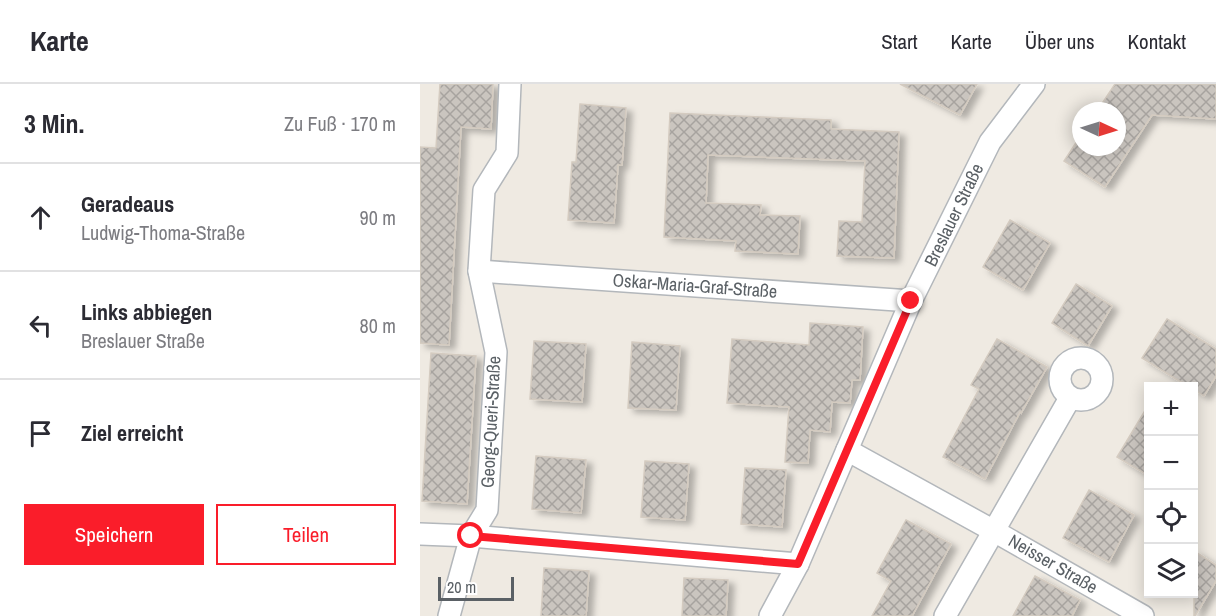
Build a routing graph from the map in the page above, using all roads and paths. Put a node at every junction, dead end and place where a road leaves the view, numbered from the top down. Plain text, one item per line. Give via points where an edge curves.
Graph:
1 (510, 84) edge
2 (1034, 84) edge
3 (479, 271) junction
4 (911, 301) junction
5 (1070, 398) dead end
6 (847, 450) junction
7 (994, 531) junction
8 (420, 534) edge
9 (471, 536) junction
10 (798, 564) junction
11 (449, 616) edge
12 (770, 616) edge
13 (945, 616) edge
14 (1143, 616) edge

1 - 3 street, Georg-Queri-Straße via 507,153 484,190
2 - 4 street, Breslauer Straße via 990,142
3 - 4 street, Oskar-Maria-Graf-Straße
3 - 9 street, Georg-Queri-Straße via 496,352 487,510
4 - 6 street, Breslauer Straße
5 - 7 street, Neisser Straße
6 - 7 street, Neisser Straße
6 - 10 street, Breslauer Straße
7 - 13 street, Neisser Straße
7 - 14 street, Neisser Straße
8 - 9 street
9 - 10 street
9 - 11 street, Georg-Queri-Straße
10 - 12 street, Breslauer Straße

